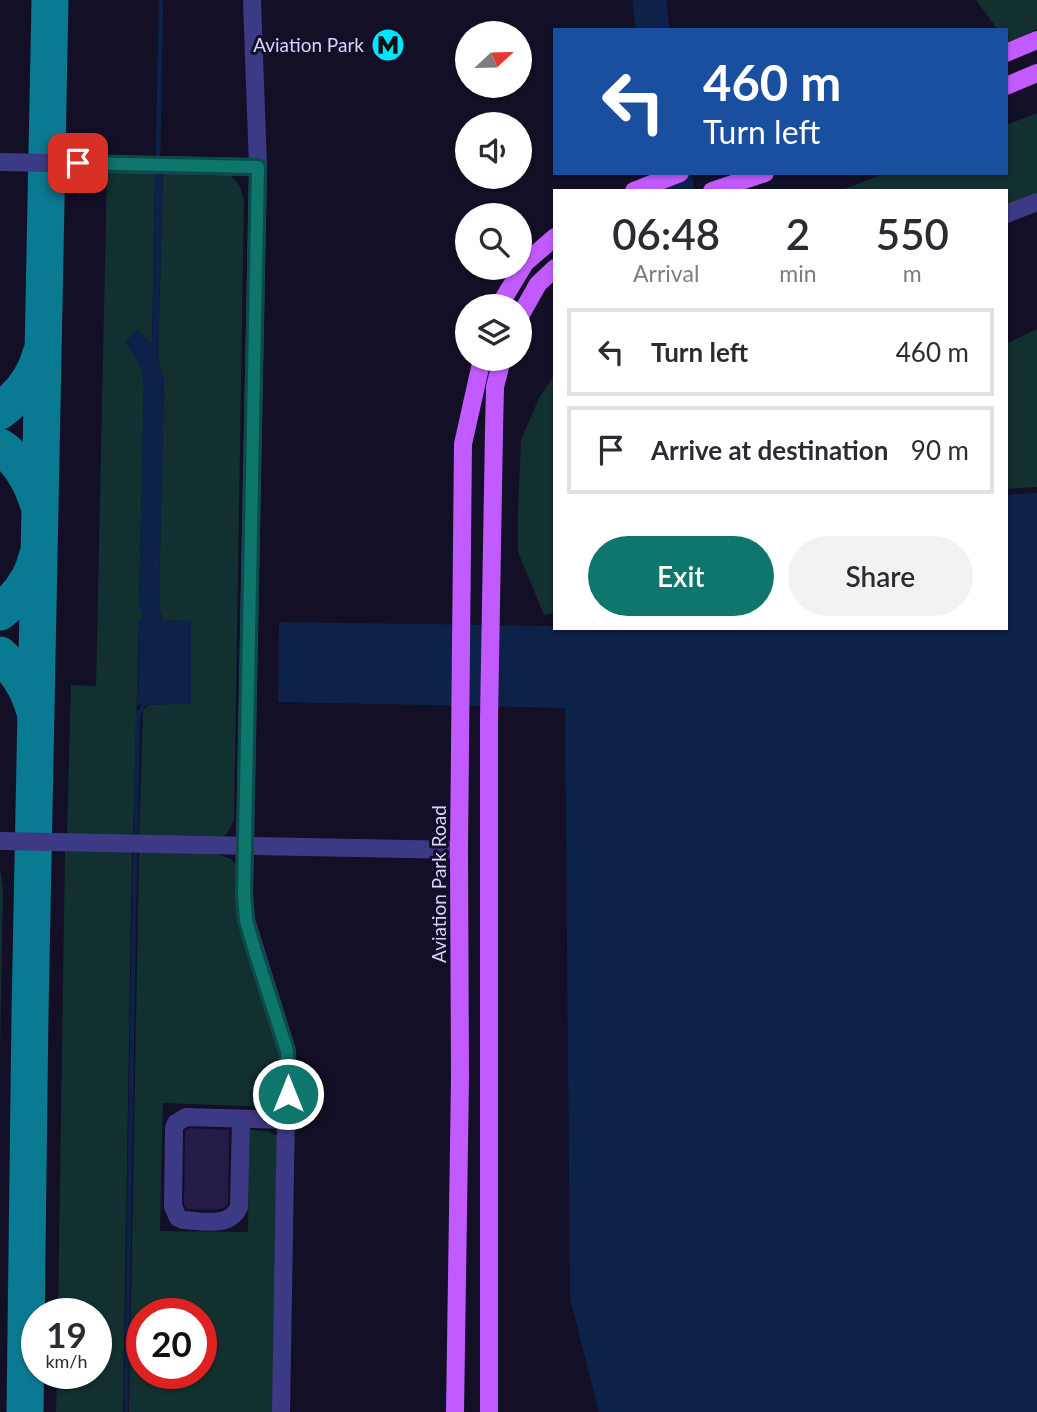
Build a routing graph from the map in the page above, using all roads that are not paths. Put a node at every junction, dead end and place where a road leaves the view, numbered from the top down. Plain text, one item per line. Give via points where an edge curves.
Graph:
1 (252, 0) edge
2 (1037, 40) edge
3 (1008, 52) edge
4 (1037, 73) edge
5 (1008, 85) edge
6 (0, 162) edge
7 (258, 167) junction
8 (675, 175) edge
9 (759, 175) edge
10 (638, 189) edge
11 (718, 189) edge
12 (1037, 202) edge
13 (1008, 213) edge
14 (553, 239) edge
15 (553, 270) edge
16 (506, 294) edge
17 (532, 295) edge
18 (479, 371) edge
19 (499, 371) edge
20 (0, 841) edge
21 (244, 846) junction
22 (459, 850) junction
23 (241, 1119) junction
24 (287, 1120) junction
25 (281, 1412) edge
26 (455, 1412) edge
27 (489, 1412) edge

1 - 7 lane
2 - 3 main road
4 - 5 main road
6 - 7 lane
7 - 21 lane
8 - 10 main road
9 - 11 main road
12 - 13 lane
14 - 16 main road via 524,263
15 - 17 main road
18 - 22 main road, Aviation Park Road via 463,444
19 - 27 main road via 495,387 489,719
20 - 21 lane
21 - 22 lane
21 - 24 lane via 246,920 287,1051
22 - 26 main road, Aviation Park Road
23 - 23 lane via 186,1117 176,1123 173,1206 178,1218 225,1221 236,1214
23 - 24 lane
24 - 25 lane

